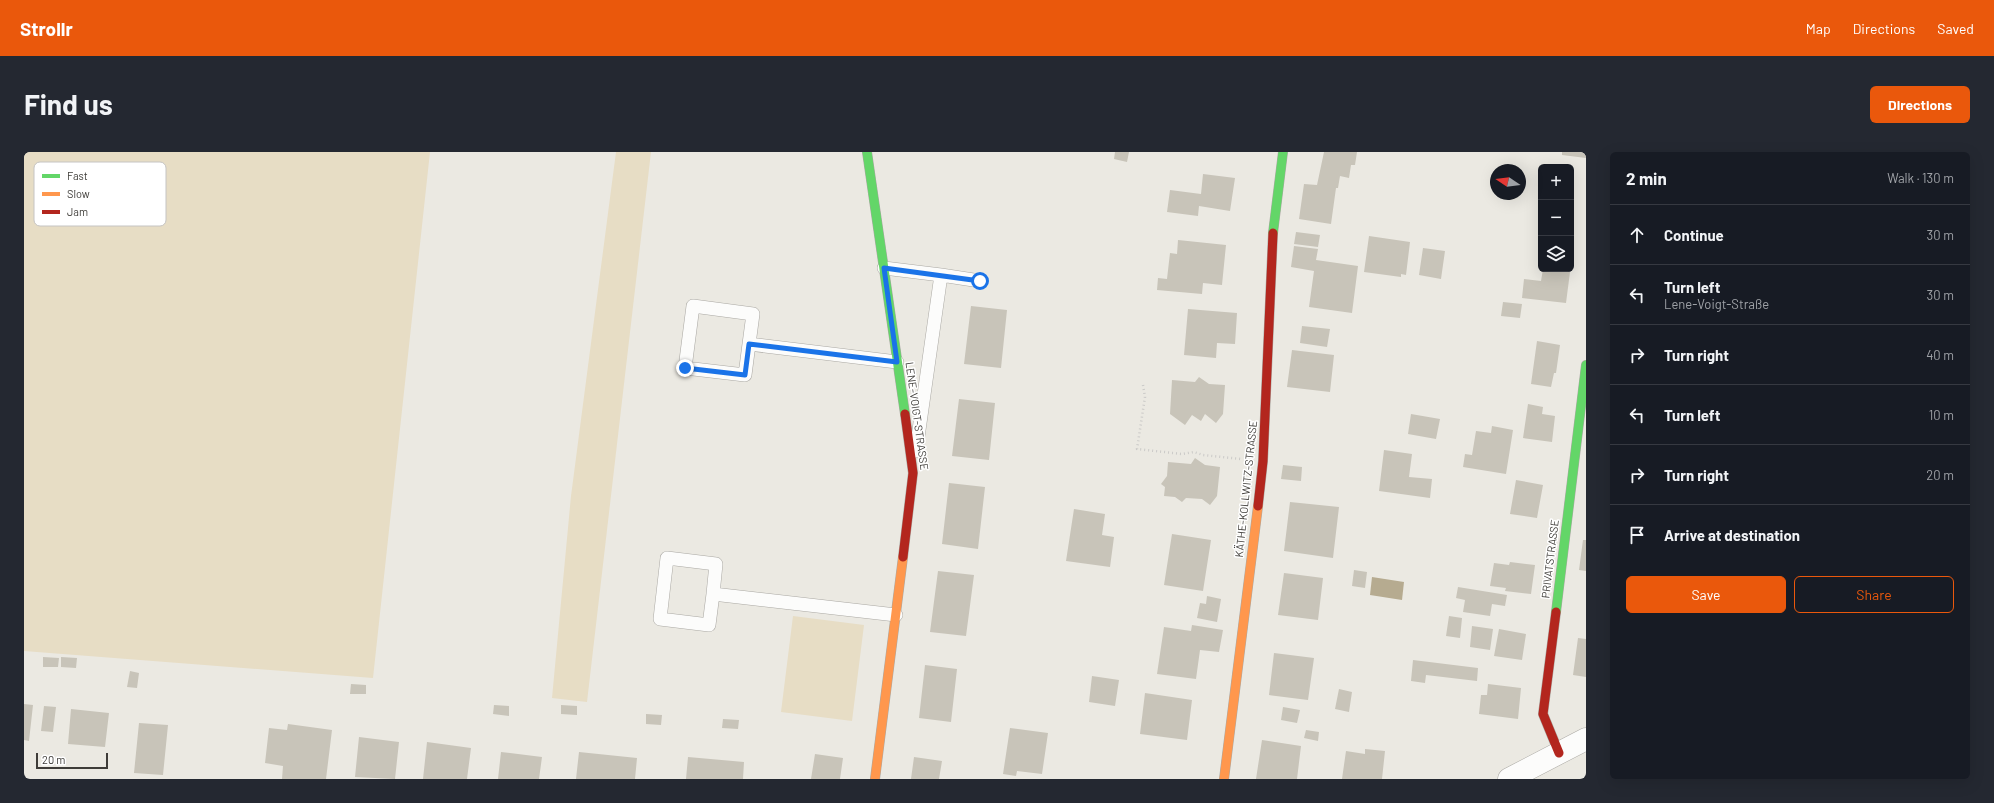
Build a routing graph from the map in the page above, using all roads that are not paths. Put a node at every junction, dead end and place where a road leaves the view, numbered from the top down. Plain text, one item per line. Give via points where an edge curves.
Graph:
1 (867, 152) edge
2 (1283, 152) edge
3 (884, 268) junction
4 (940, 275) junction
5 (980, 281) dead end
6 (749, 344) junction
7 (897, 362) junction
8 (1586, 365) edge
9 (913, 473) junction
10 (713, 594) junction
11 (896, 615) junction
12 (1586, 739) edge
13 (1559, 753) junction
14 (875, 779) edge
15 (1224, 779) edge
16 (1509, 779) edge

1 - 3 street, LENE-VOIGT-STRASSE
2 - 15 street, KÄTHE-KOLLWITZ-STRASSE via 1273,229 1263,461
3 - 4 lane
3 - 7 street, LENE-VOIGT-STRASSE
4 - 5 lane
4 - 9 lane
6 - 6 lane via 753,314 693,306 685,368 745,375
6 - 7 lane
7 - 9 street, LENE-VOIGT-STRASSE
8 - 13 street, PRIVATSTRASSE via 1543,714
9 - 11 street, LENE-VOIGT-STRASSE
10 - 10 lane via 716,564 667,558 660,620 709,625
10 - 11 lane
11 - 14 street, LENE-VOIGT-STRASSE
12 - 13 street
13 - 16 street

